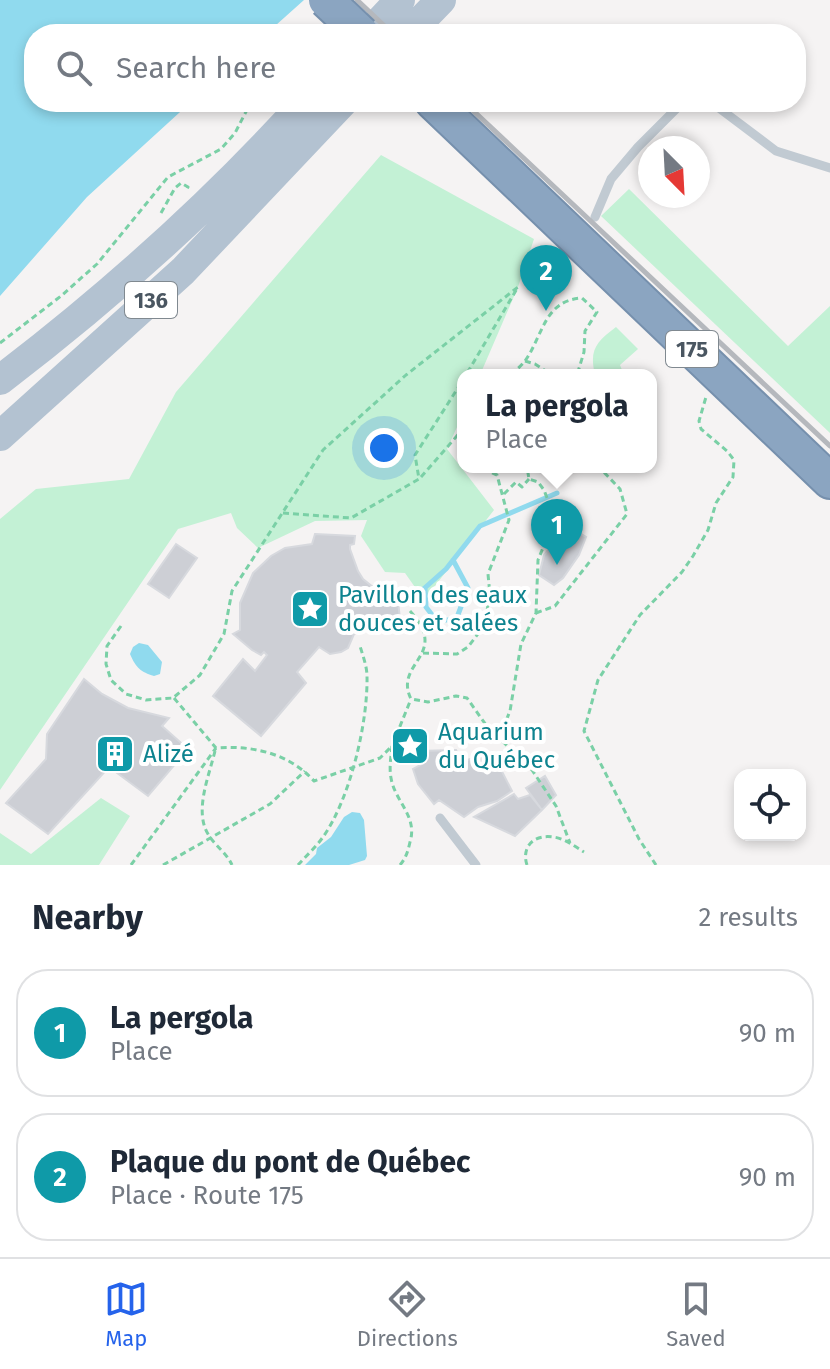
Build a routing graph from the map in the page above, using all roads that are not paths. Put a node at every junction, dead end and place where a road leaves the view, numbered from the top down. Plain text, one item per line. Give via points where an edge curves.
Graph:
1 (326, 0) edge
2 (400, 0) edge
3 (441, 0) edge
4 (351, 24) edge
5 (377, 24) edge
6 (418, 24) edge
7 (296, 112) edge
8 (334, 112) edge
9 (444, 112) edge
10 (673, 112) edge
11 (724, 112) edge
12 (830, 168) edge
13 (595, 217) dead end
14 (0, 380) edge
15 (0, 436) edge
16 (830, 481) edge
17 (440, 818) dead end
18 (476, 865) edge

1 - 4 highway, bridge
2 - 5 main road
3 - 6 main road
7 - 14 main road, 136 via 154,256
8 - 15 main road, 136 via 183,271
9 - 16 highway, 175
10 - 13 lane via 611,179
11 - 12 lane via 776,151
17 - 18 lane

